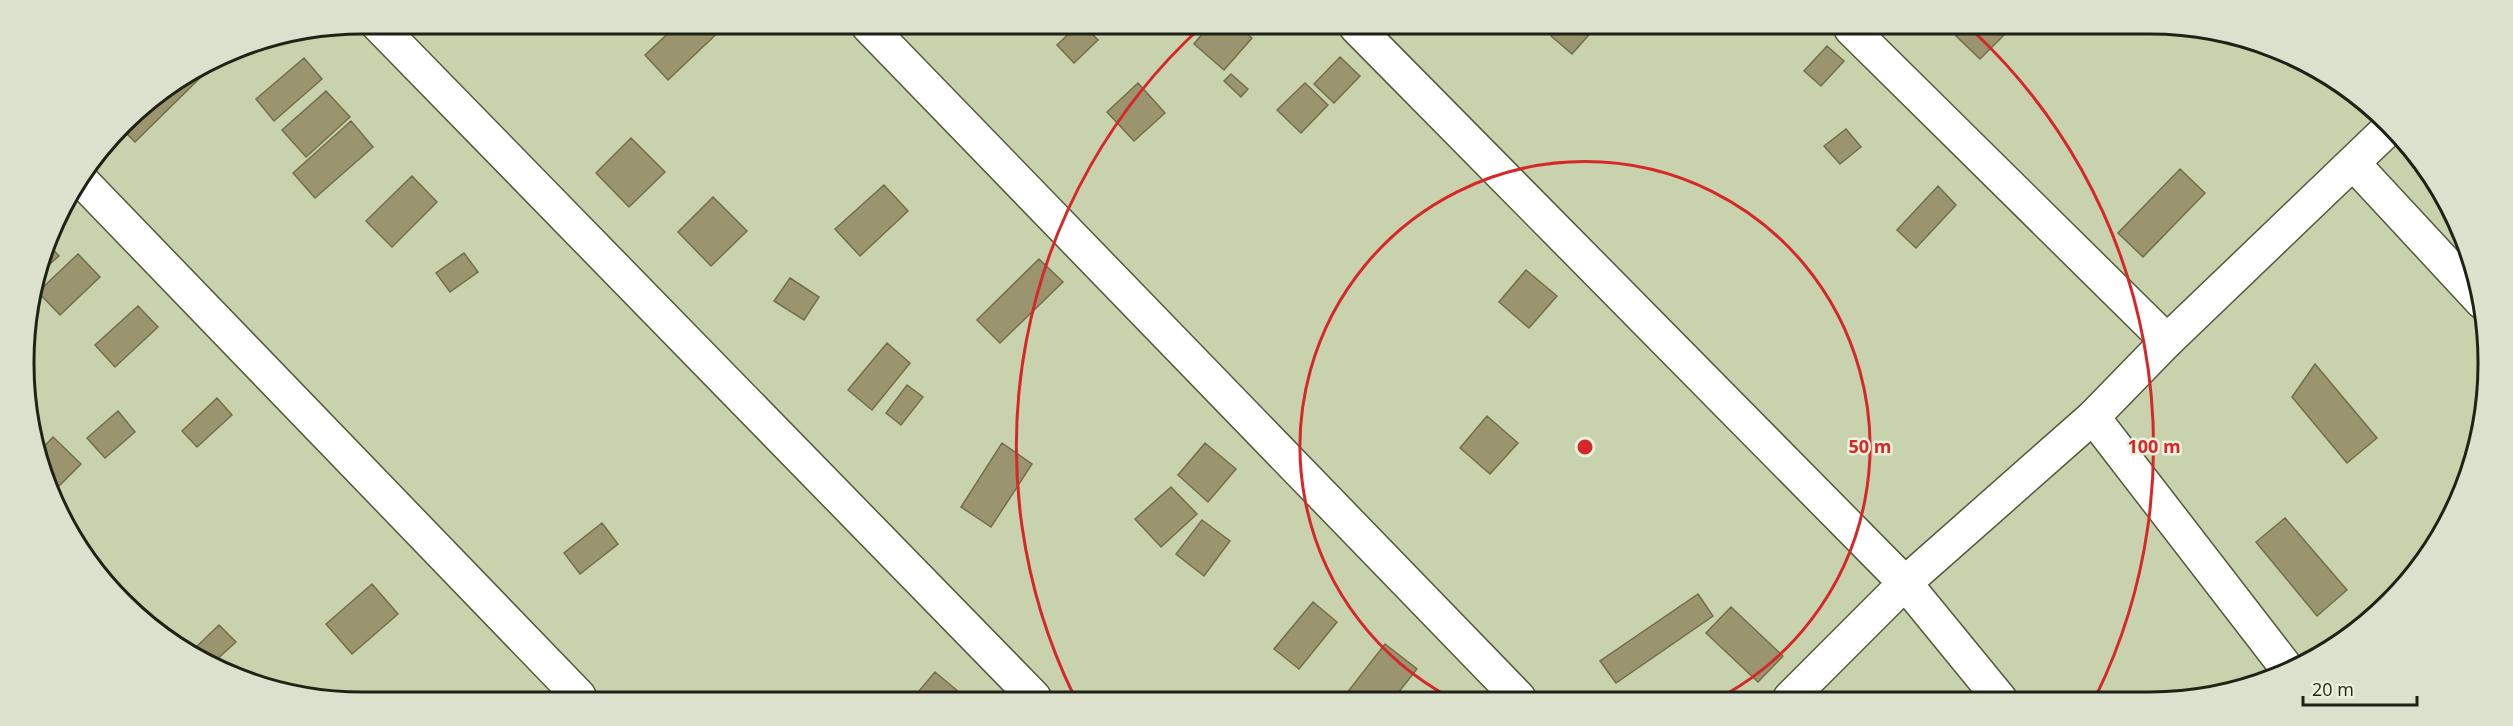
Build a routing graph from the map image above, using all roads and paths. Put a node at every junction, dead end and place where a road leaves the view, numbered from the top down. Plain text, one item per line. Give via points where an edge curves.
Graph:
1 (387, 34) edge
2 (876, 34) edge
3 (1363, 34) edge
4 (1856, 34) edge
5 (2384, 133) edge
6 (2353, 163) junction
7 (87, 186) edge
8 (2470, 289) edge
9 (2168, 341) junction
10 (2093, 417) junction
11 (1905, 583) junction
12 (2283, 663) edge
13 (575, 692) edge
14 (1029, 692) edge
15 (1514, 692) edge
16 (1796, 692) edge
17 (1994, 692) edge

1 - 14 street
2 - 15 street
3 - 11 street
4 - 9 street
5 - 6 street
6 - 8 street
6 - 9 street
7 - 13 street
9 - 10 street
10 - 11 street
10 - 12 street
11 - 16 street
11 - 17 street

